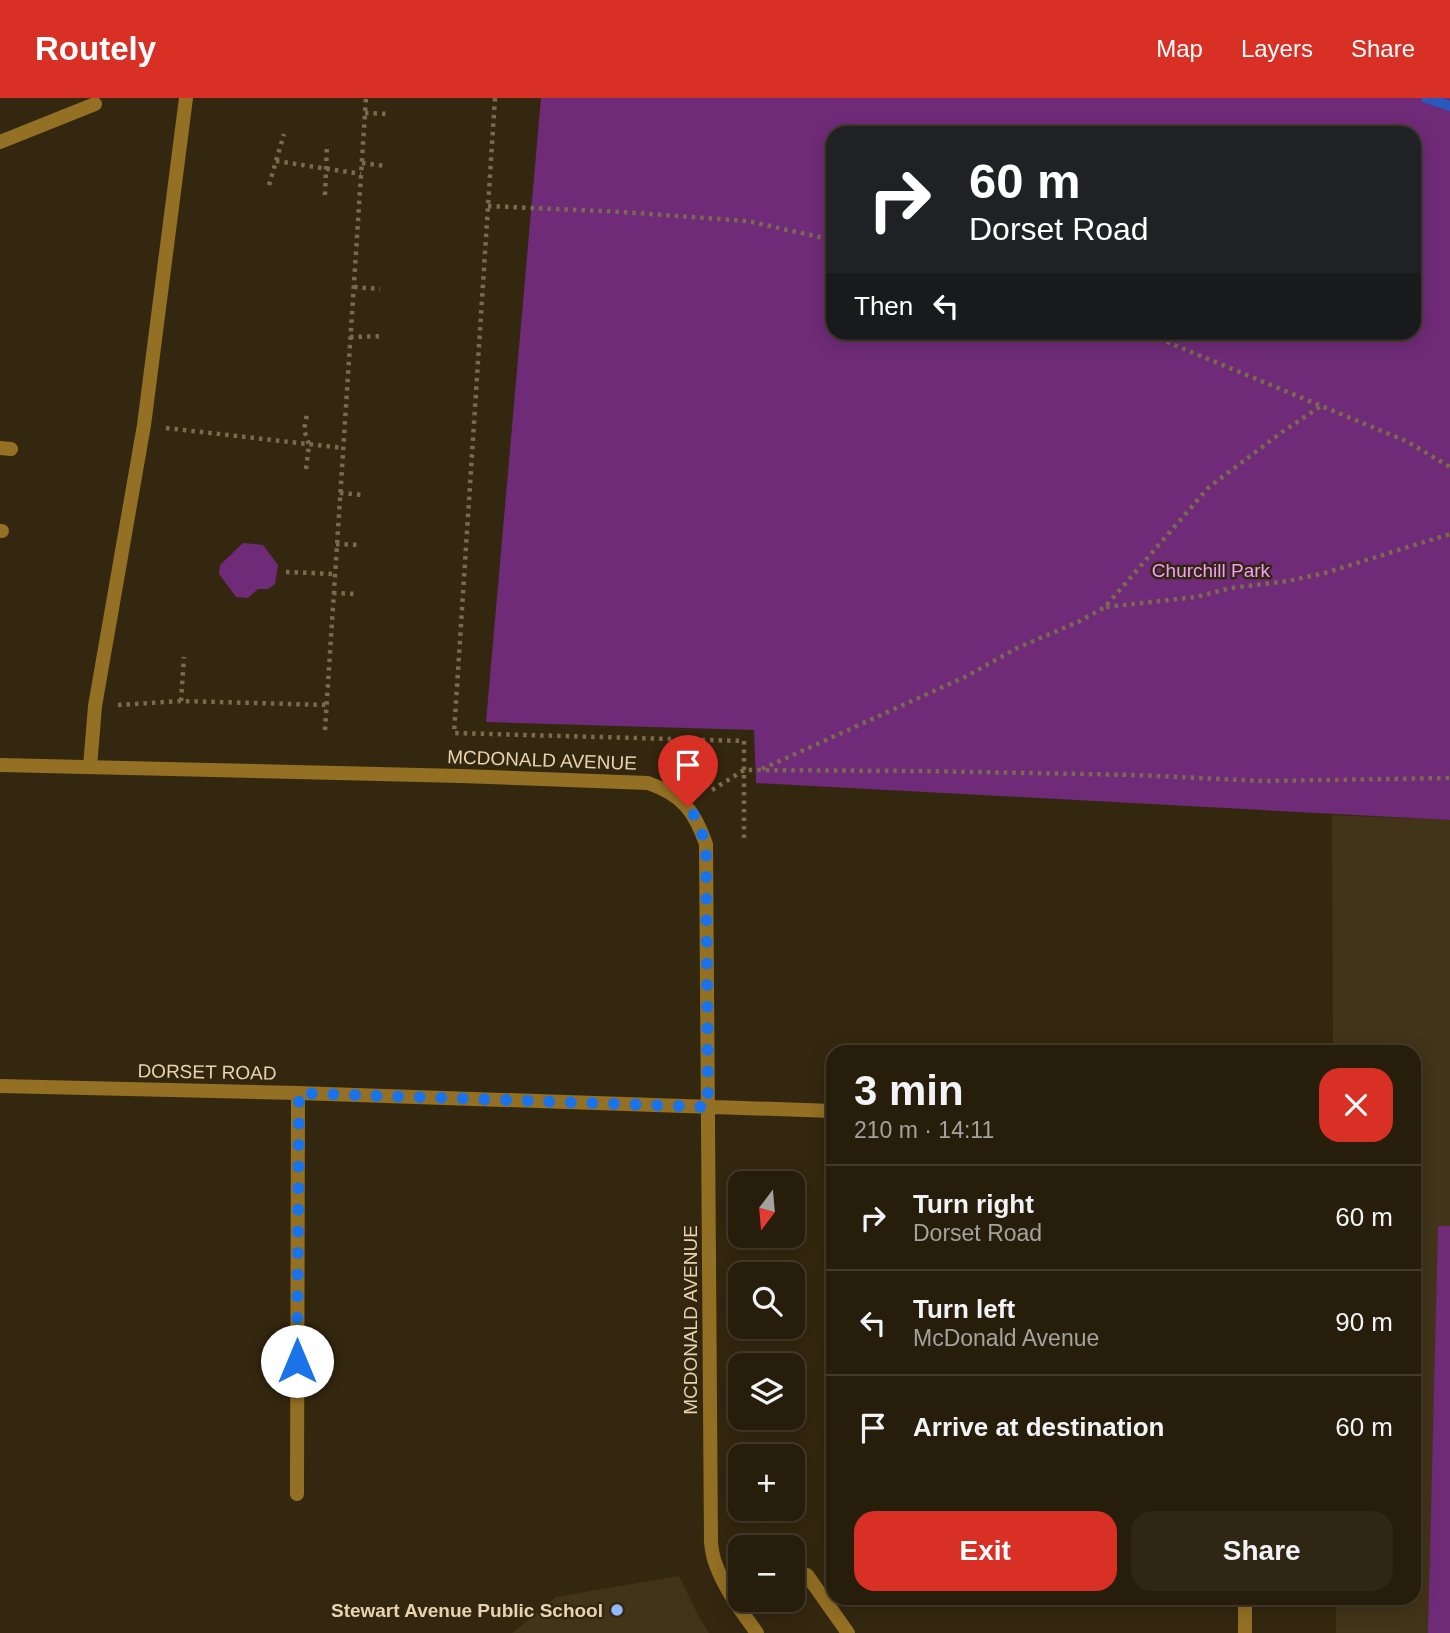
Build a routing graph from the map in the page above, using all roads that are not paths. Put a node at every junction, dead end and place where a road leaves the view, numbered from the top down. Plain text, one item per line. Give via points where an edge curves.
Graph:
1 (186, 98) edge
2 (95, 104) dead end
3 (0, 142) edge
4 (0, 765) edge
5 (90, 767) junction
6 (0, 1086) edge
7 (299, 1093) junction
8 (708, 1107) junction
9 (826, 1111) edge
10 (296, 1494) dead end
11 (805, 1576) edge
12 (728, 1584) edge
13 (826, 1602) edge
14 (828, 1605) edge
15 (1245, 1605) edge
16 (745, 1612) edge
17 (757, 1633) edge
18 (848, 1633) edge
19 (1245, 1633) edge

1 - 5 street via 144,425 95,706
2 - 3 street
4 - 5 street, MCDONALD AVENUE
5 - 8 street, MCDONALD AVENUE via 648,783 663,789 688,807 706,844
6 - 7 street, DORSET ROAD
7 - 8 street, DORSET ROAD
7 - 10 street
8 - 9 street, DORSET ROAD
8 - 12 street, MCDONALD AVENUE via 710,1543
11 - 13 street
14 - 18 street
15 - 19 street
16 - 17 street, MCDONALD AVENUE

